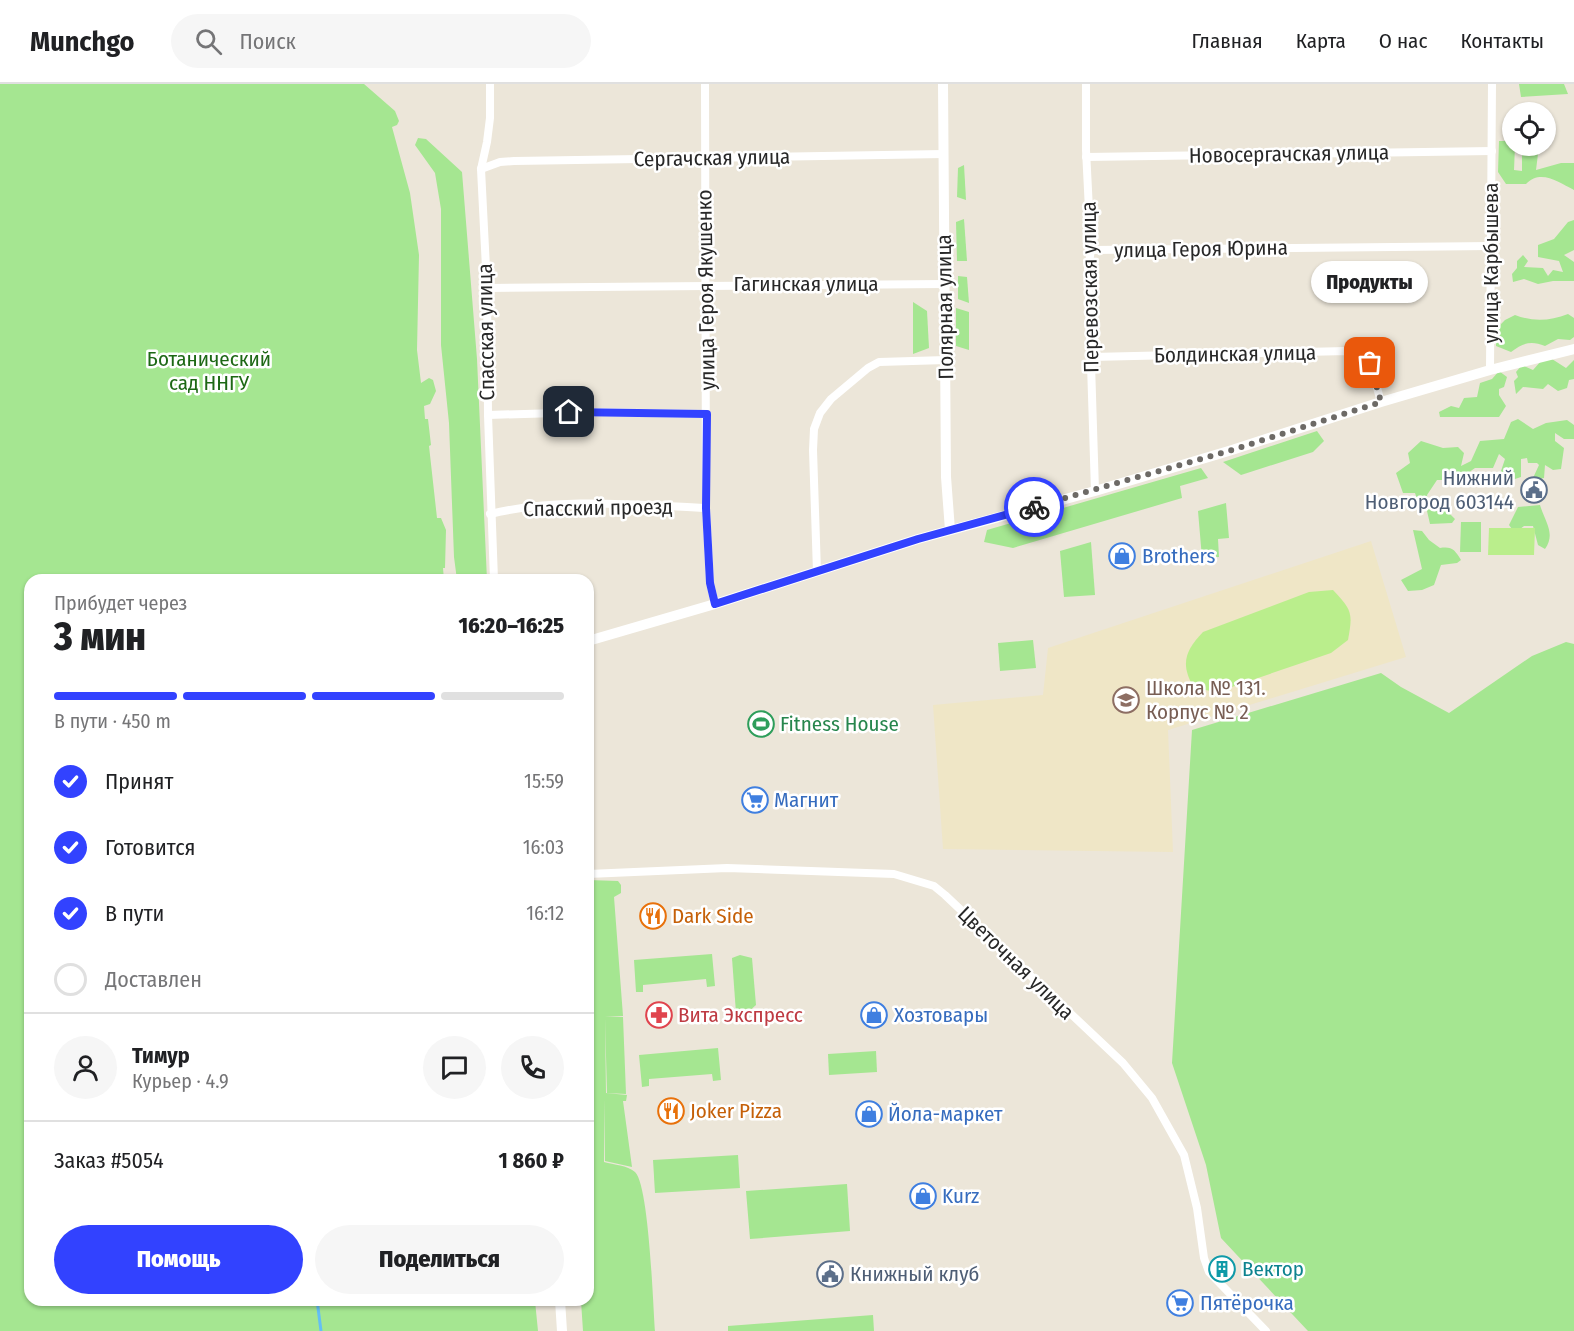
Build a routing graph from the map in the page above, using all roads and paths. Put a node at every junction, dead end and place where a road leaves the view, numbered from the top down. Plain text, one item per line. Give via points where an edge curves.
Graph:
1 (490, 84) edge
2 (705, 84) edge
3 (943, 84) edge
4 (1086, 84) edge
5 (1492, 84) edge
6 (1492, 151) junction
7 (944, 154) junction
8 (1086, 157) junction
9 (705, 159) junction
10 (481, 169) junction
11 (1492, 246) junction
12 (1091, 250) junction
13 (945, 284) junction
14 (707, 285) junction
15 (487, 288) junction
16 (1574, 349) edge
17 (1092, 357) junction
18 (946, 360) junction
19 (1490, 370) junction
20 (1381, 402) junction
21 (707, 414) junction
22 (488, 415) junction
23 (1095, 491) junction
24 (706, 508) junction
25 (490, 514) junction
26 (950, 530) junction
27 (817, 572) junction
28 (494, 574) edge
29 (715, 604) junction
30 (594, 639) edge
31 (594, 874) edge
32 (560, 1306) edge
33 (562, 1331) edge
34 (1266, 1331) edge

1 - 10 street, Спасская улица via 490,117
2 - 9 street, улица Героя Якушенко
3 - 7 main road, Полярная улица
4 - 8 street, Перевозская улица
5 - 6 street, улица Карбышева
6 - 8 street, Новосергачская улица
6 - 11 street, улица Карбышева
7 - 9 street, Сергачская улица
7 - 13 main road, Полярная улица
8 - 12 street, Перевозская улица
9 - 10 street, Сергачская улица via 514,161
9 - 14 street, улица Героя Якушенко
10 - 15 street, Спасская улица
11 - 12 street, улица Героя Юрина
11 - 19 street, улица Карбышева
12 - 17 street, Перевозская улица via 1088,269
13 - 14 street, Гагинская улица
13 - 18 main road, Полярная улица
14 - 15 street, Гагинская улица
14 - 21 street, улица Героя Якушенко
15 - 22 street, Спасская улица
16 - 19 main road
17 - 20 street, Болдинская улица via 1347,351 1370,363
17 - 23 street, Перевозская улица
18 - 26 main road, Полярная улица
18 - 27 street via 879,362 831,399 820,413 813,450
19 - 20 main road
20 - 23 main road
21 - 22 street
21 - 24 street, улица Героя Якушенко
22 - 25 street, Спасская улица
23 - 26 main road
24 - 25 street, Спасский проезд via 557,504
24 - 29 street, улица Героя Якушенко via 710,583
25 - 28 street, Спасская улица
26 - 27 main road
27 - 29 main road
29 - 30 main road
31 - 34 street, Цветочная улица via 728,868 894,874 934,886 1137,1077 1184,1155 1209,1272
32 - 33 main road

